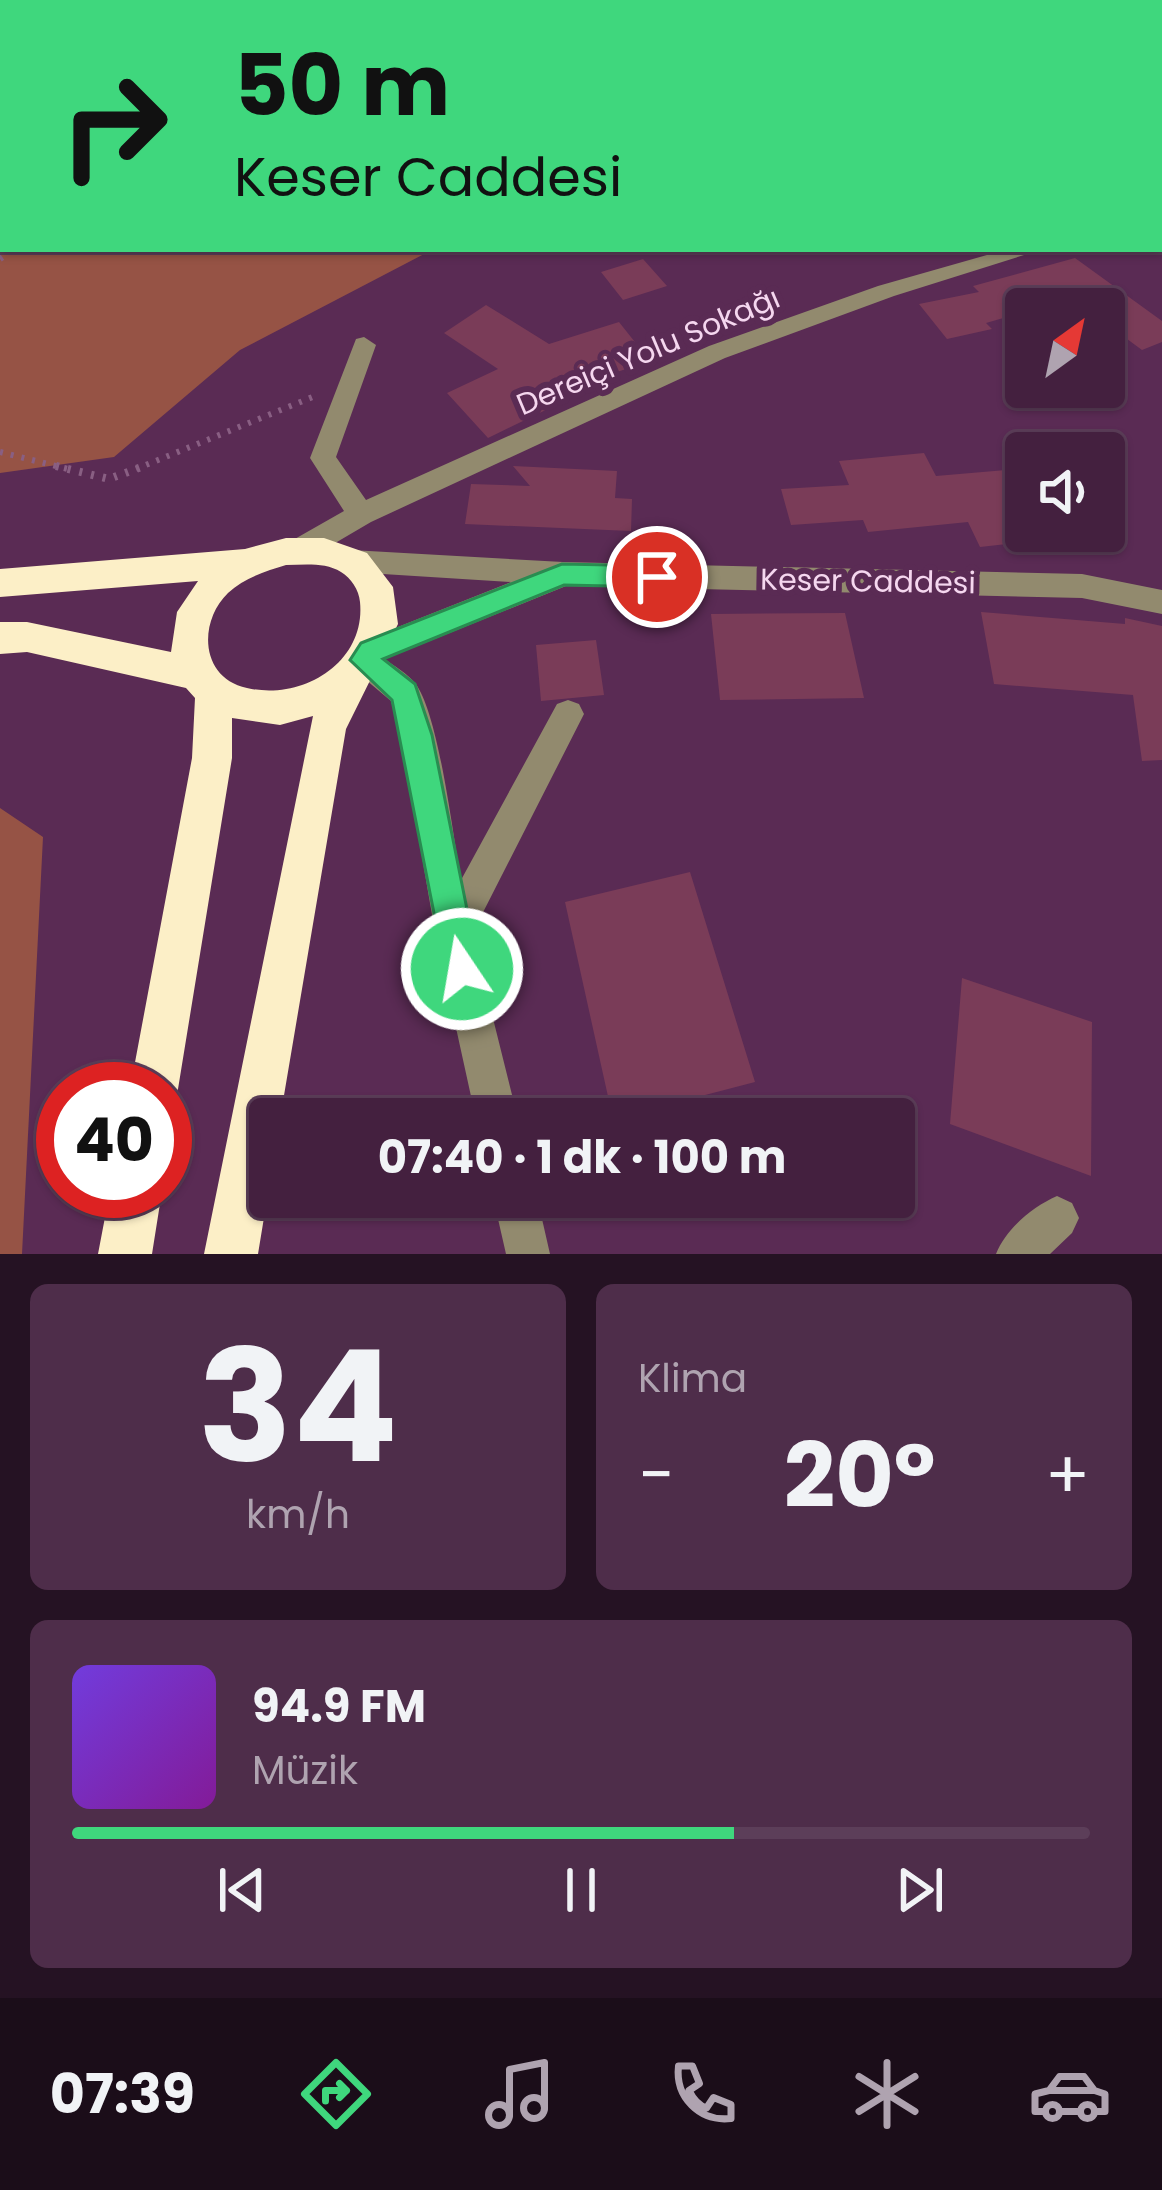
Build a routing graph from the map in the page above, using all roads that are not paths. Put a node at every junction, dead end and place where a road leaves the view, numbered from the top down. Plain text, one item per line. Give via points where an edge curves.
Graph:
1 (1022, 252) edge
2 (364, 345) dead end
3 (361, 514) junction
4 (303, 548) junction
5 (351, 561) junction
6 (244, 563) junction
7 (562, 574) junction
8 (0, 583) edge
9 (1162, 602) edge
10 (0, 638) edge
11 (362, 662) junction
12 (205, 684) junction
13 (568, 714) dead end
14 (454, 932) junction
15 (159, 1062) edge
16 (491, 1098) edge
17 (131, 1218) edge
18 (519, 1218) edge
19 (1057, 1218) dead end
20 (125, 1254) edge
21 (231, 1254) edge
22 (528, 1254) edge
23 (1018, 1254) edge

1 - 3 street, Dereiçi Yolu Sokağı via 717,352
2 - 3 street via 322,458
3 - 4 street, Dereiçi Yolu Sokağı
4 - 5 highway
4 - 6 highway
5 - 7 street
5 - 11 highway via 380,599 380,625
6 - 8 highway
6 - 12 highway via 211,590 190,626 189,651
7 - 9 street, Keser Caddesi via 1082,586
7 - 11 street, Keser Caddesi
10 - 12 highway via 27,637
11 - 12 highway via 327,693 298,705 238,705
11 - 14 street via 404,693
11 - 21 highway via 327,729
12 - 15 highway via 212,758
13 - 14 street
14 - 16 street
17 - 20 highway
18 - 22 street
19 - 23 street

